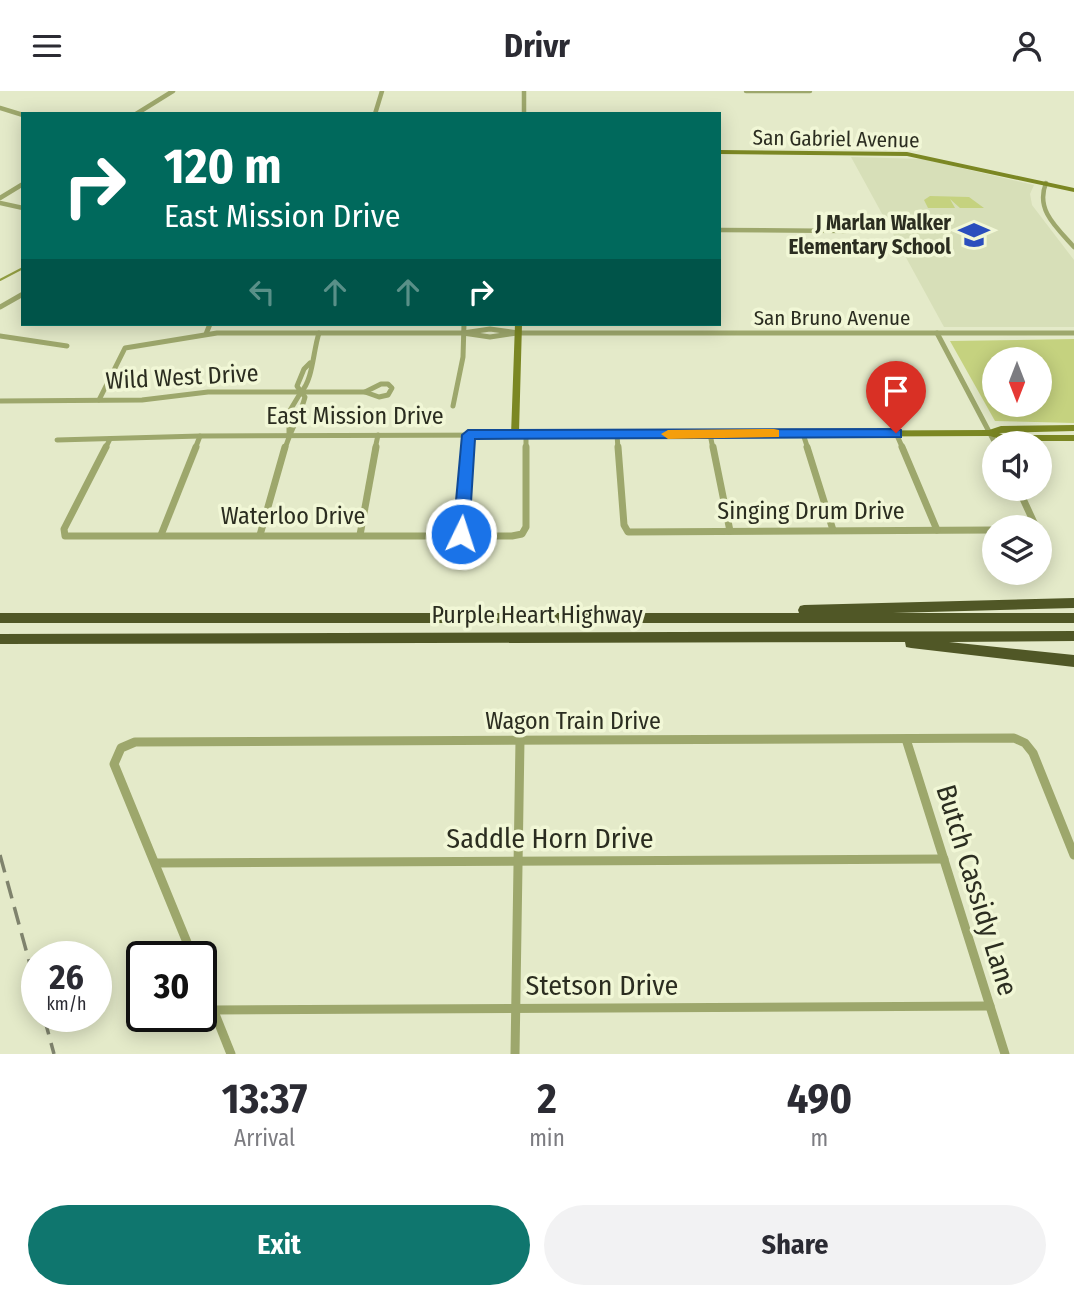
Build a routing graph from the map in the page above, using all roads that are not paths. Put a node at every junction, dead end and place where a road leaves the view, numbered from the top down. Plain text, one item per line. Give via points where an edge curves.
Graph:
1 (173, 91) edge
2 (382, 91) edge
3 (524, 91) edge
4 (746, 91) edge
5 (810, 91) edge
6 (0, 108) edge
7 (139, 112) edge
8 (376, 112) edge
9 (524, 112) edge
10 (21, 114) edge
11 (721, 152) edge
12 (1046, 183) junction
13 (21, 185) edge
14 (1074, 190) edge
15 (0, 201) edge
16 (21, 207) edge
17 (721, 230) edge
18 (846, 231) dead end
19 (1074, 247) edge
20 (21, 295) edge
21 (0, 299) edge
22 (8, 302) junction
23 (0, 307) edge
24 (209, 326) edge
25 (464, 326) edge
26 (518, 328) edge
27 (319, 333) junction
28 (463, 333) junction
29 (937, 333) junction
30 (1074, 333) edge
31 (206, 334) junction
32 (0, 337) edge
33 (67, 346) dead end
34 (301, 392) junction
35 (365, 392) dead end
36 (99, 400) junction
37 (0, 401) edge
38 (453, 406) dead end
39 (1074, 428) edge
40 (989, 431) edge
41 (996, 431) edge
42 (896, 433) junction
43 (982, 433) edge
44 (617, 434) junction
45 (710, 434) junction
46 (803, 434) junction
47 (289, 435) junction
48 (378, 435) junction
49 (468, 435) junction
50 (515, 435) junction
51 (526, 435) junction
52 (200, 436) junction
53 (1052, 438) edge
54 (1074, 438) edge
55 (110, 439) junction
56 (57, 440) dead end
57 (834, 530) junction
58 (937, 530) junction
59 (982, 530) edge
60 (730, 531) junction
61 (461, 534) junction
62 (161, 535) junction
63 (260, 535) junction
64 (360, 535) junction
65 (1074, 603) edge
66 (0, 618) edge
67 (681, 618) junction
68 (1074, 618) edge
69 (849, 636) junction
70 (1074, 636) edge
71 (0, 639) edge
72 (1074, 661) edge
73 (906, 739) junction
74 (520, 740) junction
75 (1074, 855) edge
76 (944, 859) junction
77 (518, 860) junction
78 (156, 863) junction
79 (187, 941) edge
80 (990, 1006) junction
81 (516, 1008) junction
82 (217, 1010) edge
83 (217, 1018) edge
84 (231, 1054) edge
85 (515, 1054) edge
86 (1005, 1054) edge

1 - 7 street
2 - 8 street
3 - 9 street
4 - 5 street
6 - 10 street
11 - 12 street, San Gabriel Avenue via 907,154
12 - 14 street, San Gabriel Avenue
12 - 19 street via 1042,206
13 - 15 street
15 - 16 street
17 - 18 street
20 - 22 street
21 - 22 street
22 - 23 street
24 - 31 street
25 - 28 street
26 - 28 street, San Bruno Avenue via 508,336
26 - 29 street, San Bruno Avenue
26 - 50 street
27 - 28 street, San Bruno Avenue
27 - 31 street, San Bruno Avenue
27 - 34 street via 308,386
28 - 38 street
29 - 30 street, San Bruno Avenue
29 - 40 street
31 - 36 street, San Bruno Avenue via 125,348
32 - 33 street
34 - 35 street, Wild West Drive
34 - 36 street, Wild West Drive via 208,392
34 - 47 street via 305,397 300,416
34 - 47 street via 294,397 285,425
36 - 37 street, Wild West Drive
39 - 41 street, East Mission Drive
42 - 43 street, East Mission Drive
42 - 46 street, East Mission Drive
42 - 58 street
44 - 45 street, East Mission Drive
44 - 51 street, East Mission Drive
44 - 60 street, Singing Drum Drive via 628,532
45 - 46 street, East Mission Drive
45 - 60 street
46 - 57 street
47 - 48 street, East Mission Drive
47 - 52 street, East Mission Drive
47 - 63 street
48 - 49 street, East Mission Drive
48 - 64 street
49 - 50 street, East Mission Drive
49 - 61 street
50 - 51 street, East Mission Drive
51 - 61 street, Waterloo Drive via 526,527 522,534
52 - 55 street, East Mission Drive
52 - 62 street
53 - 54 street, East Mission Drive
55 - 56 street, East Mission Drive
55 - 62 street, Waterloo Drive via 64,529 65,536
57 - 58 street, Singing Drum Drive
57 - 60 street, Singing Drum Drive
58 - 59 street, Singing Drum Drive
61 - 64 street, Waterloo Drive
62 - 63 street, Waterloo Drive
63 - 64 street, Waterloo Drive
65 - 67 highway via 834,608
66 - 67 highway, Purple Heart Highway
67 - 68 highway, Purple Heart Highway
69 - 70 highway, Purple Heart Highway
69 - 71 highway, Purple Heart Highway
69 - 72 highway
73 - 74 street, Wagon Train Drive
73 - 75 street, Wagon Train Drive via 1012,737 1025,741 1035,753
73 - 76 street, Butch Cassidy Lane
74 - 77 street
74 - 78 street, Wagon Train Drive via 135,742 121,748 114,764
76 - 77 street, Saddle Horn Drive
76 - 80 street, Butch Cassidy Lane
77 - 78 street, Saddle Horn Drive
77 - 81 street
78 - 79 street
80 - 81 street, Stetson Drive
80 - 86 street, Butch Cassidy Lane
81 - 82 street, Stetson Drive
81 - 85 street
83 - 84 street

